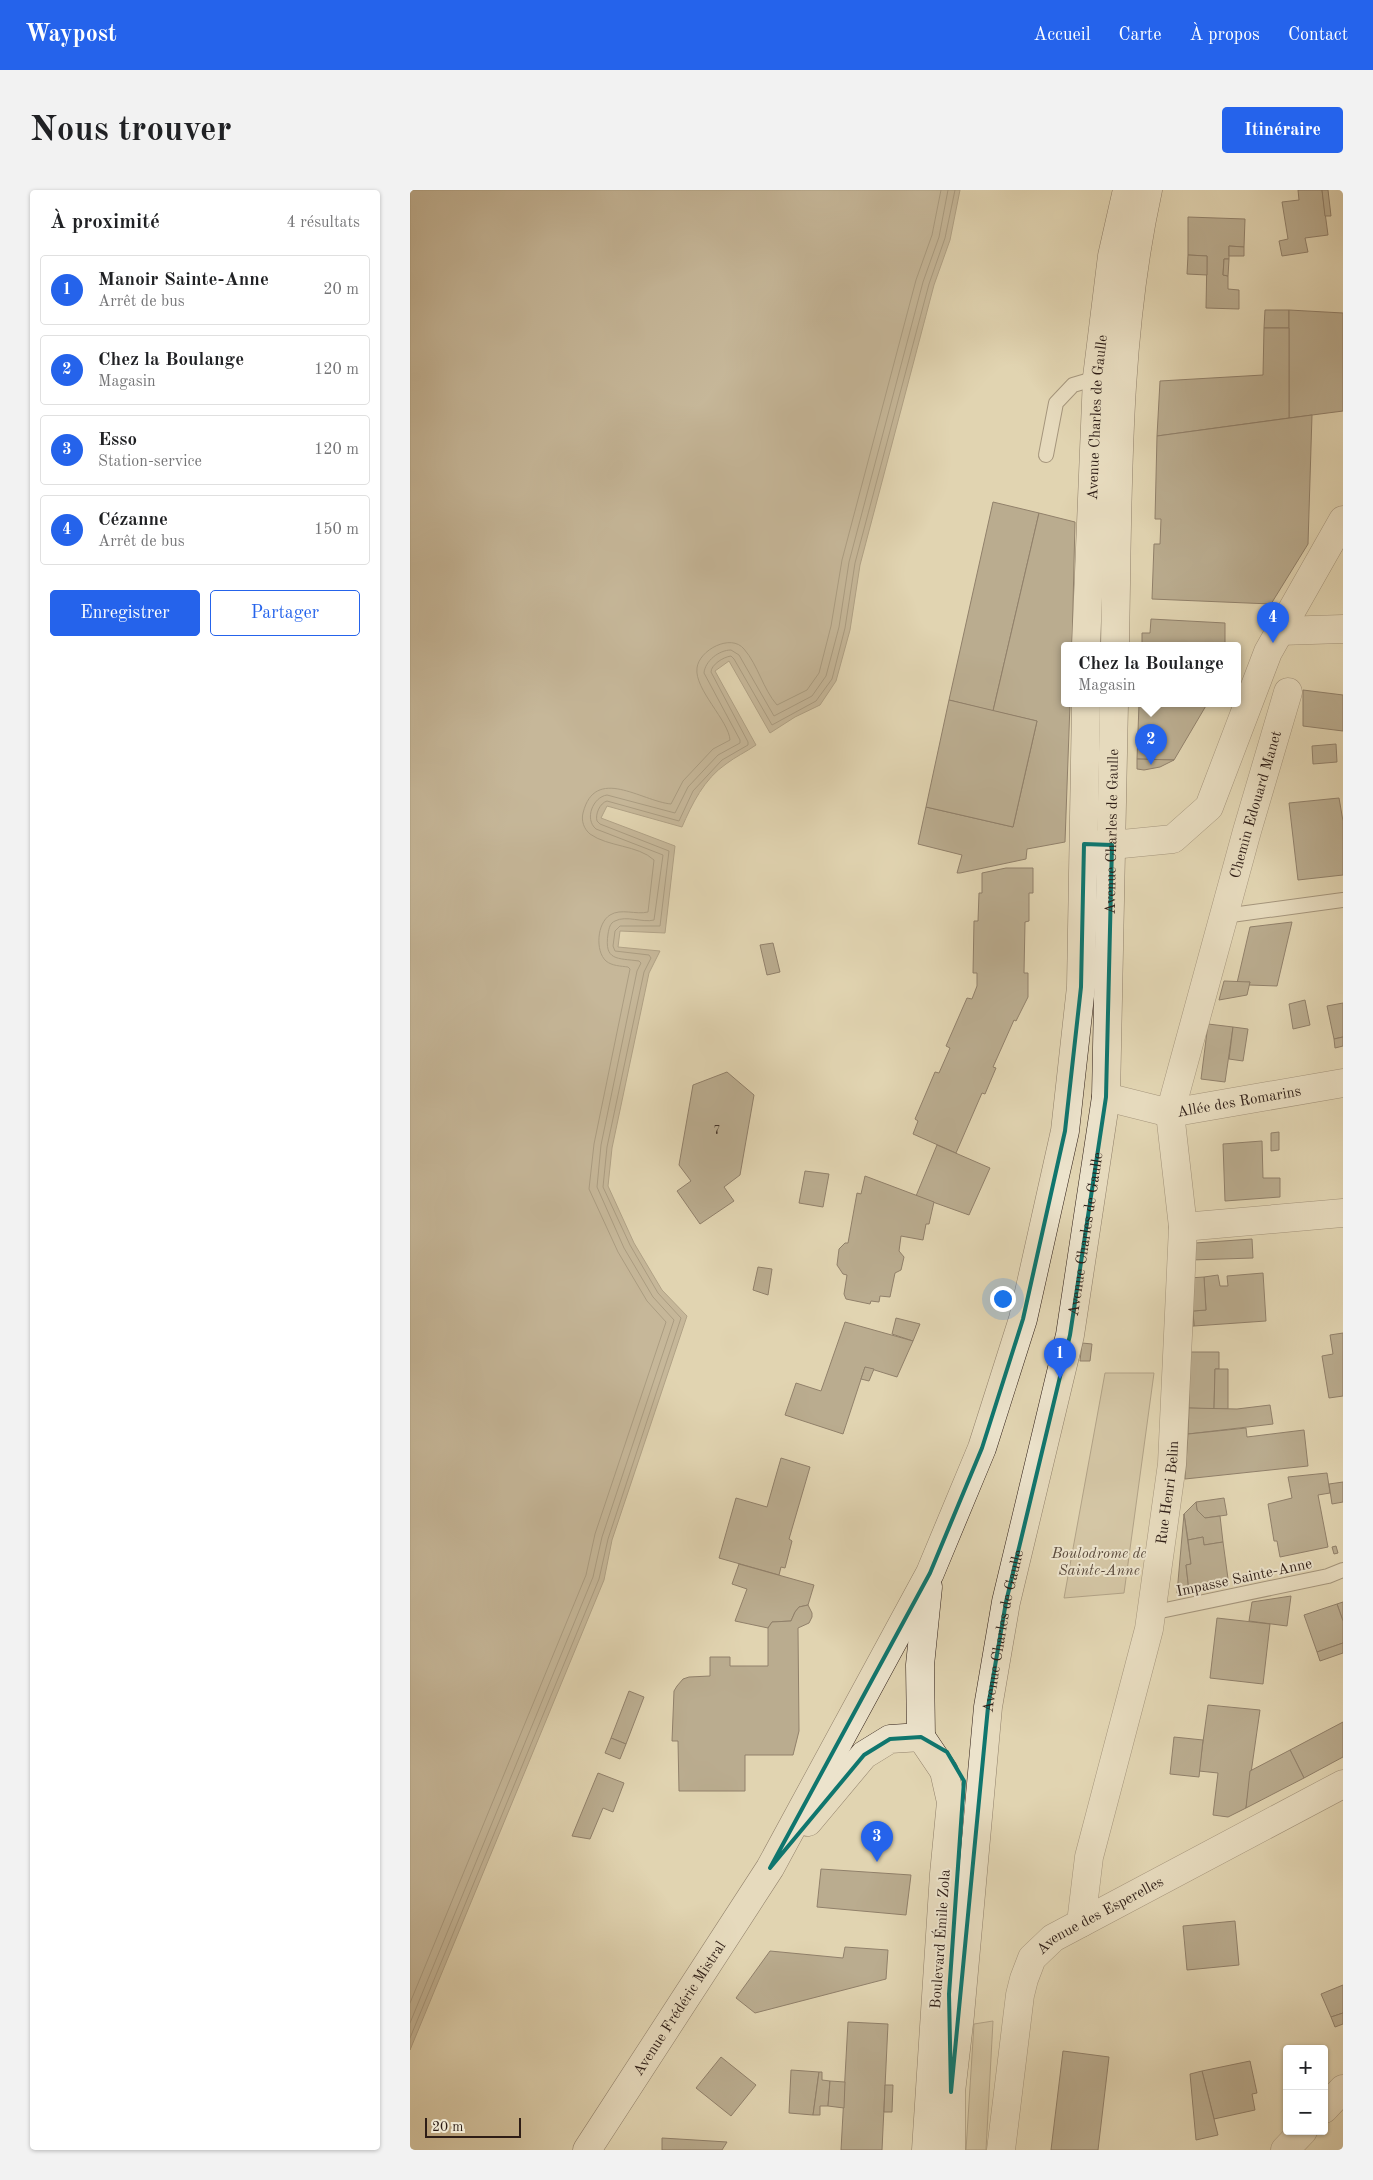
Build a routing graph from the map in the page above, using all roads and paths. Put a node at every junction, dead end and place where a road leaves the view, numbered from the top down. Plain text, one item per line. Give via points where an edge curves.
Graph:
1 (1127, 190) edge
2 (1148, 190) edge
3 (1109, 377) junction
4 (1046, 455) dead end
5 (1343, 520) edge
6 (1343, 629) edge
7 (1280, 631) junction
8 (1086, 642) edge
9 (1115, 642) edge
10 (1288, 692) dead end
11 (1086, 707) edge
12 (1114, 707) edge
13 (1084, 844) junction
14 (1112, 845) junction
15 (1343, 900) edge
16 (1224, 916) junction
17 (1343, 1083) edge
18 (1106, 1097) junction
19 (1170, 1113) junction
20 (1343, 1213) edge
21 (1183, 1227) junction
22 (1343, 1570) edge
23 (930, 1573) junction
24 (1151, 1613) junction
25 (921, 1737) junction
26 (823, 1770) joint
27 (1343, 1784) edge
28 (976, 1817) joint
29 (770, 1868) junction
30 (1082, 1923) junction
31 (1343, 2089) edge
32 (951, 2092) junction
33 (1328, 2105) edge
34 (1299, 2135) edge
35 (587, 2150) edge
36 (926, 2150) edge
37 (951, 2150) edge
38 (1001, 2150) edge
39 (1285, 2150) edge

1 - 3 main road, Avenue Charles de Gaulle via 1112,256
2 - 3 main road, Avenue Charles de Gaulle
3 - 4 lane via 1073,385 1056,403
3 - 8 main road, Avenue Charles de Gaulle
3 - 9 main road, Avenue Charles de Gaulle
5 - 7 main road
6 - 7 main road
7 - 14 main road via 1268,652 1209,807 1173,839
10 - 16 main road, Chemin Edouard Manet
11 - 13 main road, Avenue Charles de Gaulle
12 - 14 main road, Avenue Charles de Gaulle
13 - 14 main road
13 - 23 main road, Avenue Charles de Gaulle via 1082,987 1066,1131 1023,1319 982,1448
14 - 18 main road, Avenue Charles de Gaulle
15 - 16 lane
16 - 19 main road, Chemin Edouard Manet
17 - 19 main road, Allée des Romarins
18 - 19 main road, Allée des Romarins
18 - 28 main road, Avenue Charles de Gaulle via 1070,1335 1006,1602 988,1707
19 - 21 main road, Rue Henri Belin
20 - 21 main road
21 - 24 main road, Rue Henri Belin via 1172,1464
22 - 24 lane, Impasse Sainte-Anne via 1328,1576
23 - 25 main road via 920,1665
23 - 26 main road, Avenue Charles de Gaulle
24 - 30 main road, Rue Henri Belin via 1089,1856
25 - 29 main road, Avenue Frédéric Mistral via 890,1739 864,1756
25 - 32 main road via 947,1752 964,1781 948,2002
25 - 36 main road, Boulevard Émile Zola via 944,1771 951,1802
26 - 29 main road, Avenue Frédéric Mistral
27 - 30 main road, Avenue des Esperelles
28 - 32 main road, Boulevard Émile Zola
29 - 35 main road, Avenue Frédéric Mistral
30 - 38 main road, Avenue des Esperelles via 1053,1938 1032,1958 1024,1979
31 - 33 main road
32 - 37 main road, Boulevard Émile Zola
34 - 39 main road

